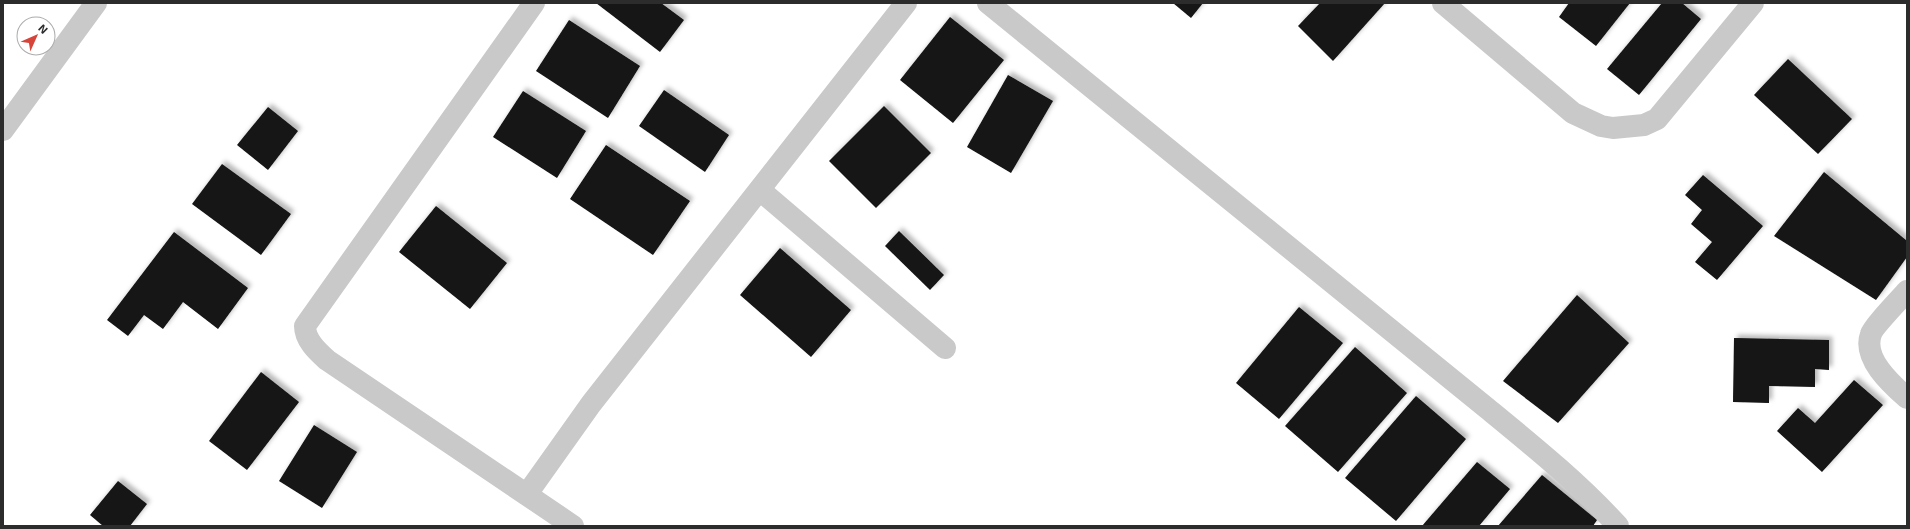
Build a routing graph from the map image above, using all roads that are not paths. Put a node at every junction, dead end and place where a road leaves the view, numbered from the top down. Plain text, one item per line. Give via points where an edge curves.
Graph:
1 (96, 3) edge
2 (534, 3) edge
3 (906, 3) edge
4 (988, 3) edge
5 (1443, 3) edge
6 (1753, 3) edge
7 (3, 130) edge
8 (760, 190) junction
9 (1907, 291) edge
10 (945, 348) dead end
11 (1907, 398) edge
12 (527, 494) junction
13 (573, 526) edge
14 (1618, 526) edge

1 - 7 street
2 - 12 street via 305,326 311,343 327,360
3 - 8 street
4 - 14 street via 1488,409 1554,464
5 - 6 street via 1573,113 1601,126 1619,128 1644,125 1657,119
8 - 10 street
8 - 12 street via 591,404
9 - 11 street via 1871,333 1870,346 1880,371
12 - 13 street

